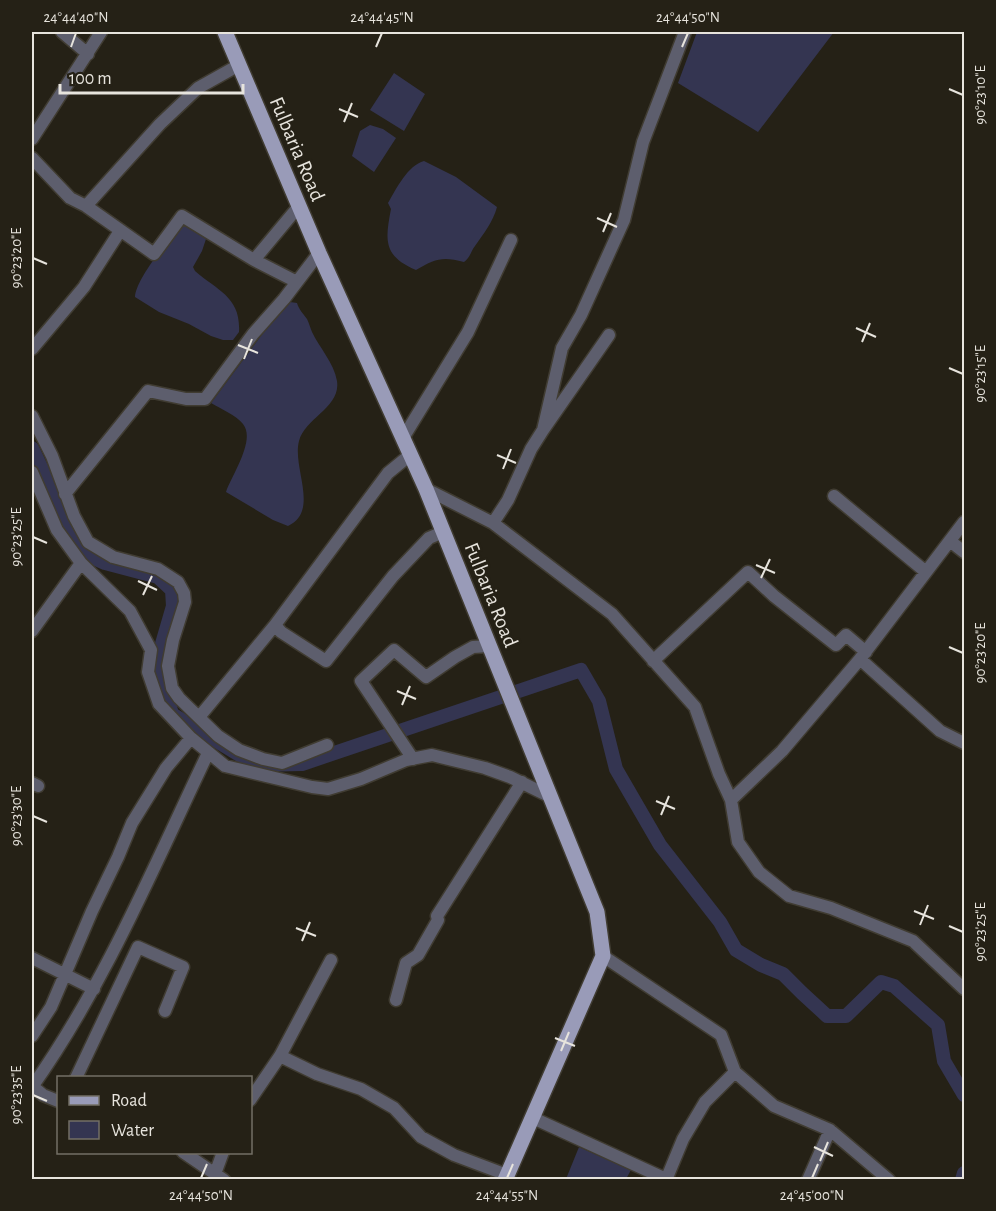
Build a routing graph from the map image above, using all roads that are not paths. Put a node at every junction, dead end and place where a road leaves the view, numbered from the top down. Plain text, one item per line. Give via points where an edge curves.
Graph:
1 (62, 32) edge
2 (101, 32) edge
3 (225, 32) edge
4 (684, 32) edge
5 (88, 54) junction
6 (239, 65) junction
7 (32, 139) edge
8 (32, 158) edge
9 (86, 206) junction
10 (299, 206) junction
11 (120, 231) junction
12 (511, 240) dead end
13 (319, 253) junction
14 (254, 260) junction
15 (297, 282) junction
16 (609, 335) dead end
17 (32, 349) edge
18 (32, 416) edge
19 (543, 430) junction
20 (403, 438) junction
21 (410, 455) junction
22 (32, 472) edge
23 (426, 489) junction
24 (65, 494) junction
25 (834, 496) dead end
26 (964, 522) edge
27 (493, 523) junction
28 (443, 532) junction
29 (950, 541) junction
30 (964, 552) edge
31 (81, 563) junction
32 (926, 572) junction
33 (274, 625) junction
34 (32, 631) edge
35 (489, 646) junction
36 (863, 656) junction
37 (653, 661) junction
38 (200, 716) junction
39 (192, 738) junction
40 (964, 743) edge
41 (327, 745) dead end
42 (208, 753) junction
43 (413, 759) junction
44 (522, 782) junction
45 (549, 796) junction
46 (731, 800) junction
47 (603, 956) junction
48 (32, 958) edge
49 (331, 960) dead end
50 (65, 976) junction
51 (964, 988) edge
52 (94, 990) junction
53 (396, 1000) dead end
54 (165, 1011) dead end
55 (32, 1036) edge
56 (280, 1056) junction
57 (735, 1072) junction
58 (76, 1076) edge
59 (32, 1087) edge
60 (252, 1097) edge
61 (57, 1101) edge
62 (533, 1118) junction
63 (830, 1130) junction
64 (186, 1154) edge
65 (223, 1154) edge
66 (220, 1177) edge
67 (506, 1177) edge
68 (666, 1179) edge
69 (808, 1179) edge
70 (889, 1179) edge

1 - 5 street
2 - 5 street
3 - 6 main road, Fulbaria Road
4 - 19 street via 643,142 624,220 562,348
5 - 7 street
6 - 9 street via 198,88
6 - 10 main road, Fulbaria Road
8 - 9 street via 70,198
9 - 11 street
10 - 13 main road, Fulbaria Road
10 - 14 street
11 - 14 street via 154,254 183,216
11 - 17 street via 84,287
12 - 20 street via 468,332
13 - 15 street
13 - 20 main road, Fulbaria Road
14 - 15 street
15 - 24 street via 205,399 148,391
16 - 19 street
18 - 24 street
19 - 27 street
20 - 21 main road, Fulbaria Road
21 - 23 main road, Fulbaria Road
21 - 33 street via 388,472
22 - 31 street via 57,530
23 - 27 street
23 - 28 main road, Fulbaria Road
24 - 38 street via 88,542 113,557 158,569 178,582 185,602 168,666 172,688
25 - 32 street
26 - 29 street
27 - 37 street via 612,614
28 - 33 street via 429,538 393,576 326,661
28 - 35 main road, Fulbaria Road
29 - 30 street
29 - 32 street
31 - 34 street
31 - 39 street via 130,611 151,650 148,672 159,704
32 - 36 street
33 - 38 street
35 - 43 street via 473,647 426,677 394,650 362,681
35 - 45 main road, Fulbaria Road
36 - 37 street via 846,635 836,645 748,572
36 - 40 street via 940,731
36 - 46 street via 782,751
37 - 46 street via 695,707
38 - 41 street via 218,736 263,759 282,763
39 - 42 street
39 - 50 street via 166,768 132,823
42 - 43 street via 225,766 328,789
42 - 52 street
43 - 44 street via 432,755 448,758
44 - 45 street
44 - 53 street via 437,916 418,955 406,963
45 - 47 main road, Fulbaria Road via 597,912
46 - 51 street via 738,842 759,872 789,896 831,908 912,941
47 - 57 street via 721,1035
47 - 62 main road
48 - 50 street
49 - 56 street
50 - 52 street
50 - 55 street
52 - 59 street
54 - 58 street via 183,967 138,947
56 - 60 street
56 - 67 street via 361,1089 394,1108 421,1137
57 - 63 street via 774,1106
57 - 68 street via 705,1102
59 - 61 street
62 - 67 main road
62 - 68 street
63 - 69 street
63 - 70 street
64 - 66 street
65 - 66 street

